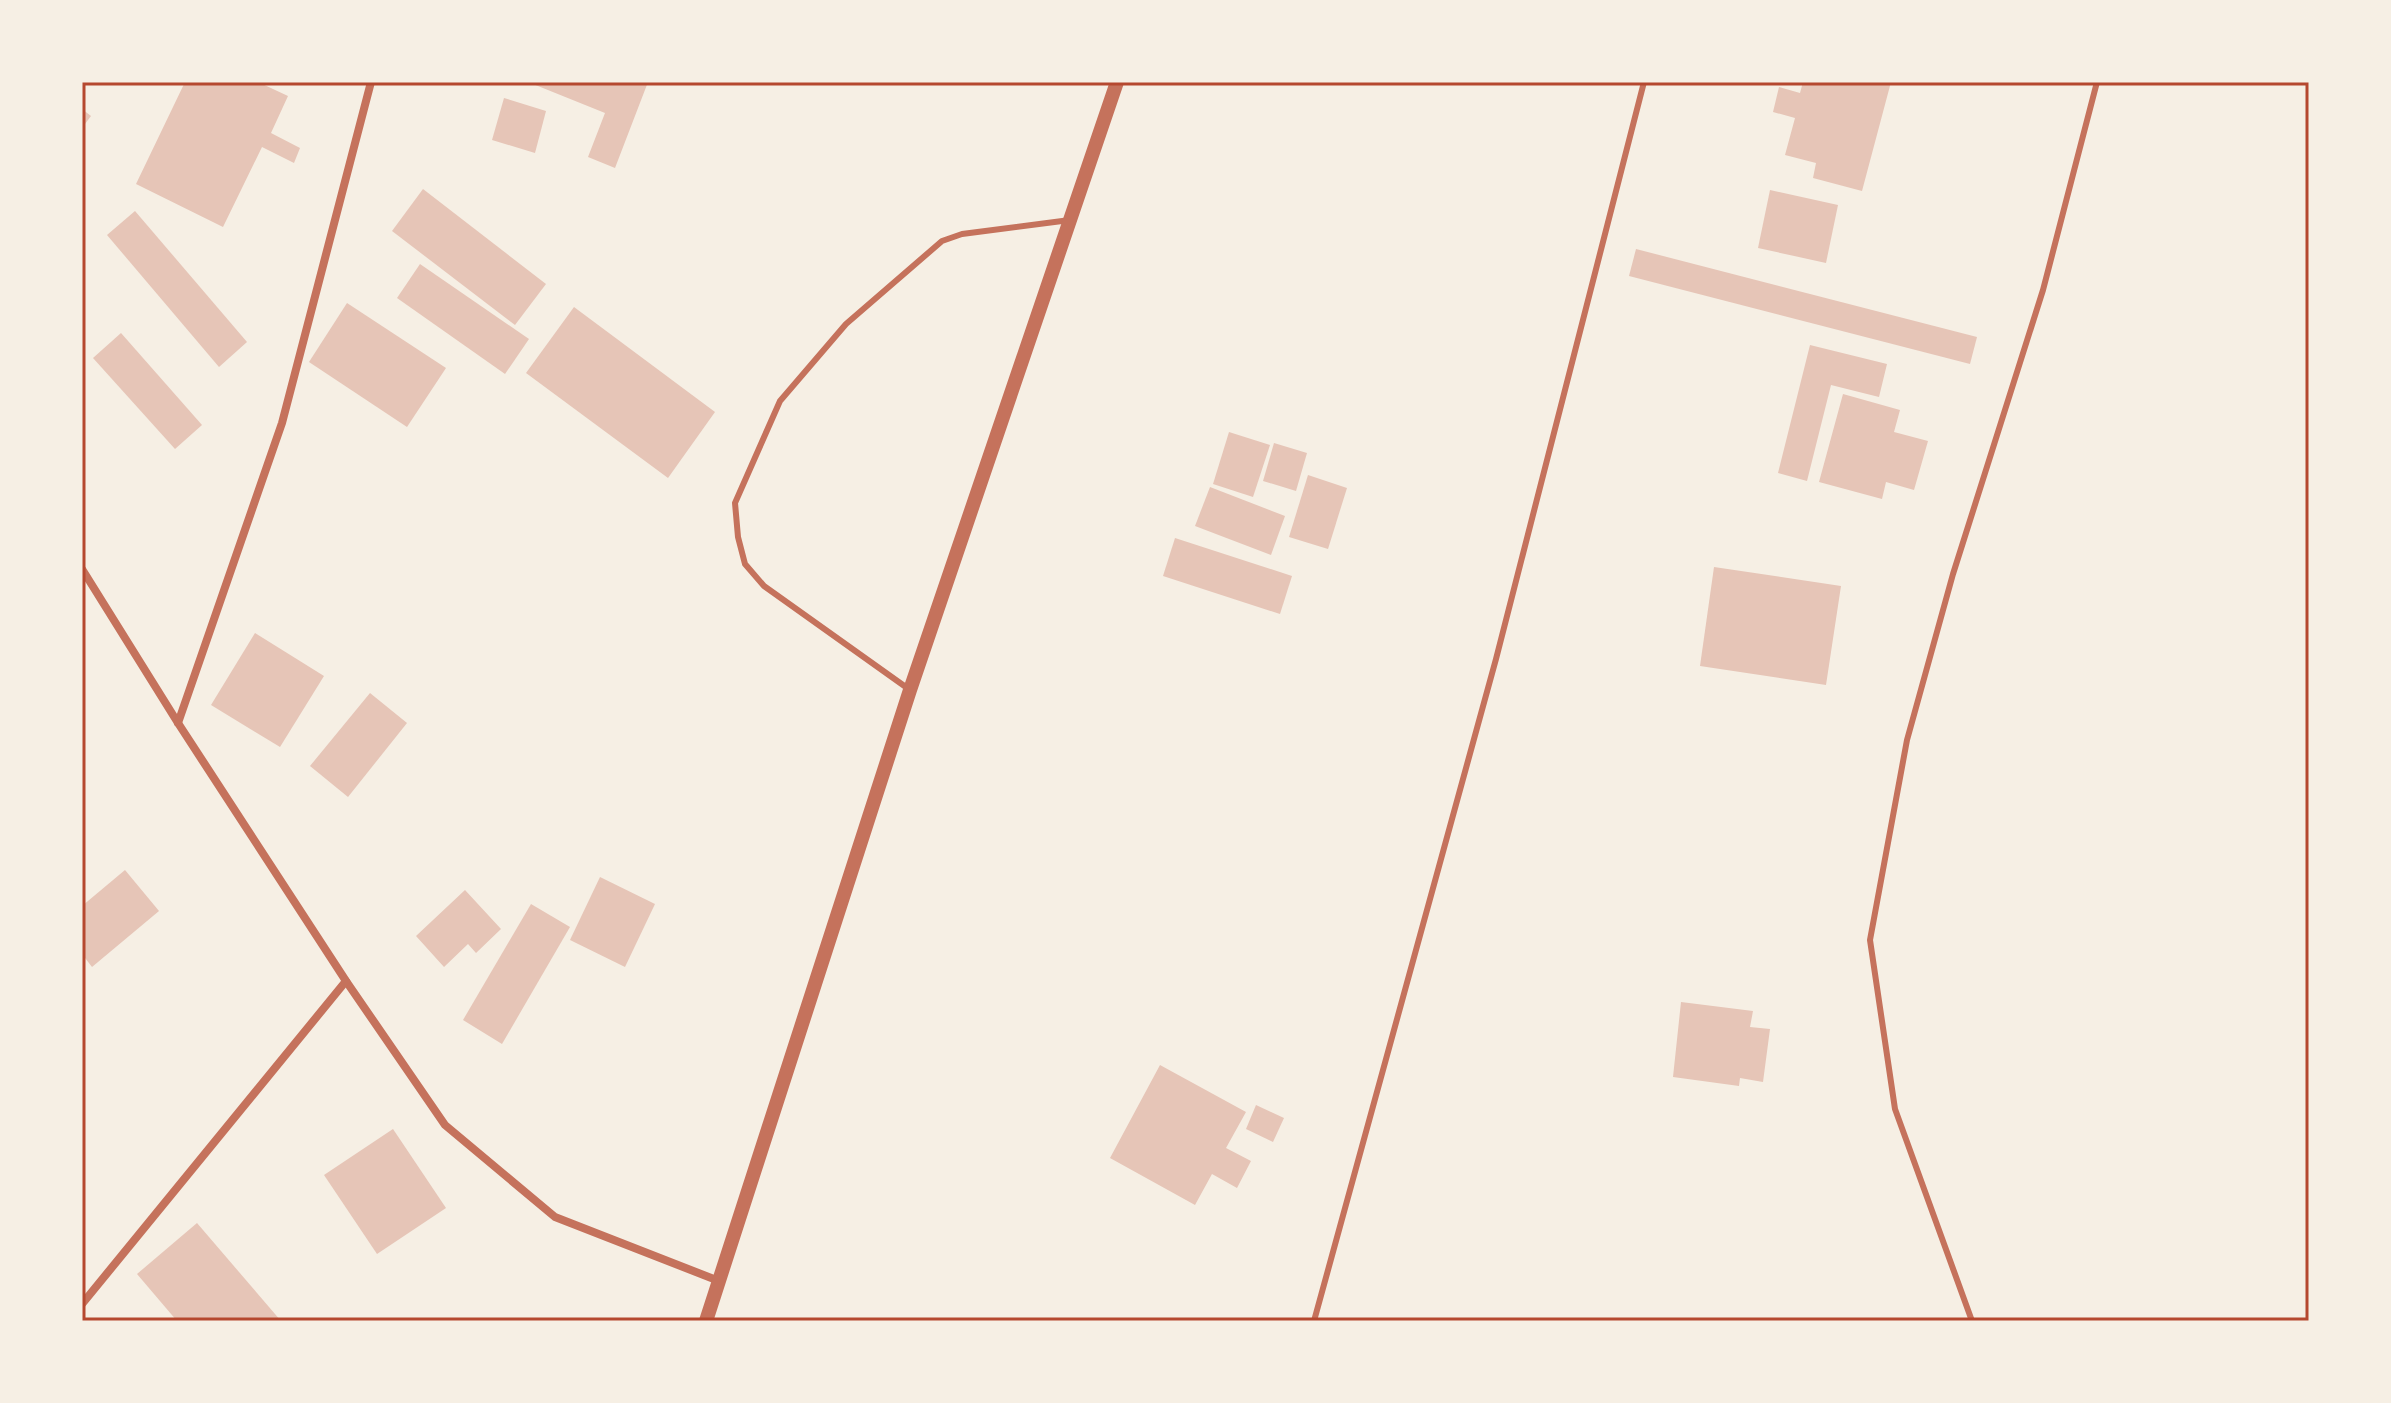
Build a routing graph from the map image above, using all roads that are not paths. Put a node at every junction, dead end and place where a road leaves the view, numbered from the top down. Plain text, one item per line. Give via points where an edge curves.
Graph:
1 (371, 82) edge
2 (1117, 82) edge
3 (1644, 82) edge
4 (2097, 82) edge
5 (1070, 220) junction
6 (82, 569) edge
7 (910, 690) junction
8 (178, 723) junction
9 (346, 981) junction
10 (719, 1281) junction
11 (82, 1304) edge
12 (706, 1321) edge
13 (1314, 1321) edge
14 (1972, 1321) edge

1 - 8 street via 282,423
2 - 5 street
3 - 13 lane via 1496,659
4 - 14 lane via 2043,290 1907,740 1870,940 1895,1109
5 - 7 street
5 - 7 lane via 942,241 846,324 780,401 735,503 745,564 764,586
6 - 8 street
7 - 10 street
8 - 9 street
9 - 10 street via 445,1125 555,1217
9 - 11 street
10 - 12 street

